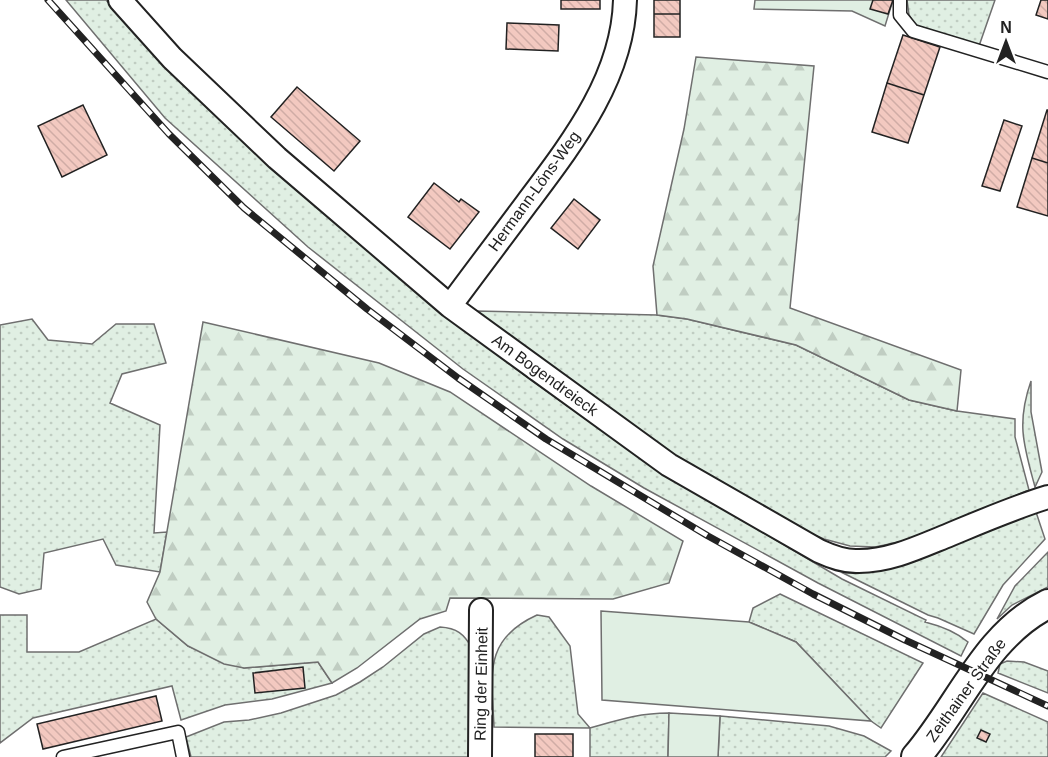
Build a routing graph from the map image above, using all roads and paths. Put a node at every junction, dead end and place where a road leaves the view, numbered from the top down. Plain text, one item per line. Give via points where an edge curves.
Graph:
1 (120, 0) edge
2 (625, 0) edge
3 (900, 0) edge
4 (1048, 72) edge
5 (450, 306) junction
6 (1048, 497) edge
7 (1048, 604) edge
8 (482, 610) dead end
9 (63, 757) edge
10 (183, 757) edge
11 (480, 757) edge
12 (916, 757) edge

1 - 5 street, Am Bogendreieck via 172,58 277,158
2 - 5 street, Hermann-Löns-Weg via 615,60 601,93 569,147
3 - 4 lane via 900,15 913,31
5 - 6 street, Am Bogendreieck via 669,465 836,559 858,562 913,550
7 - 12 street, Zeithainer Straße via 1013,627 986,658
8 - 11 street, Ring der Einheit
9 - 10 lane via 178,732

